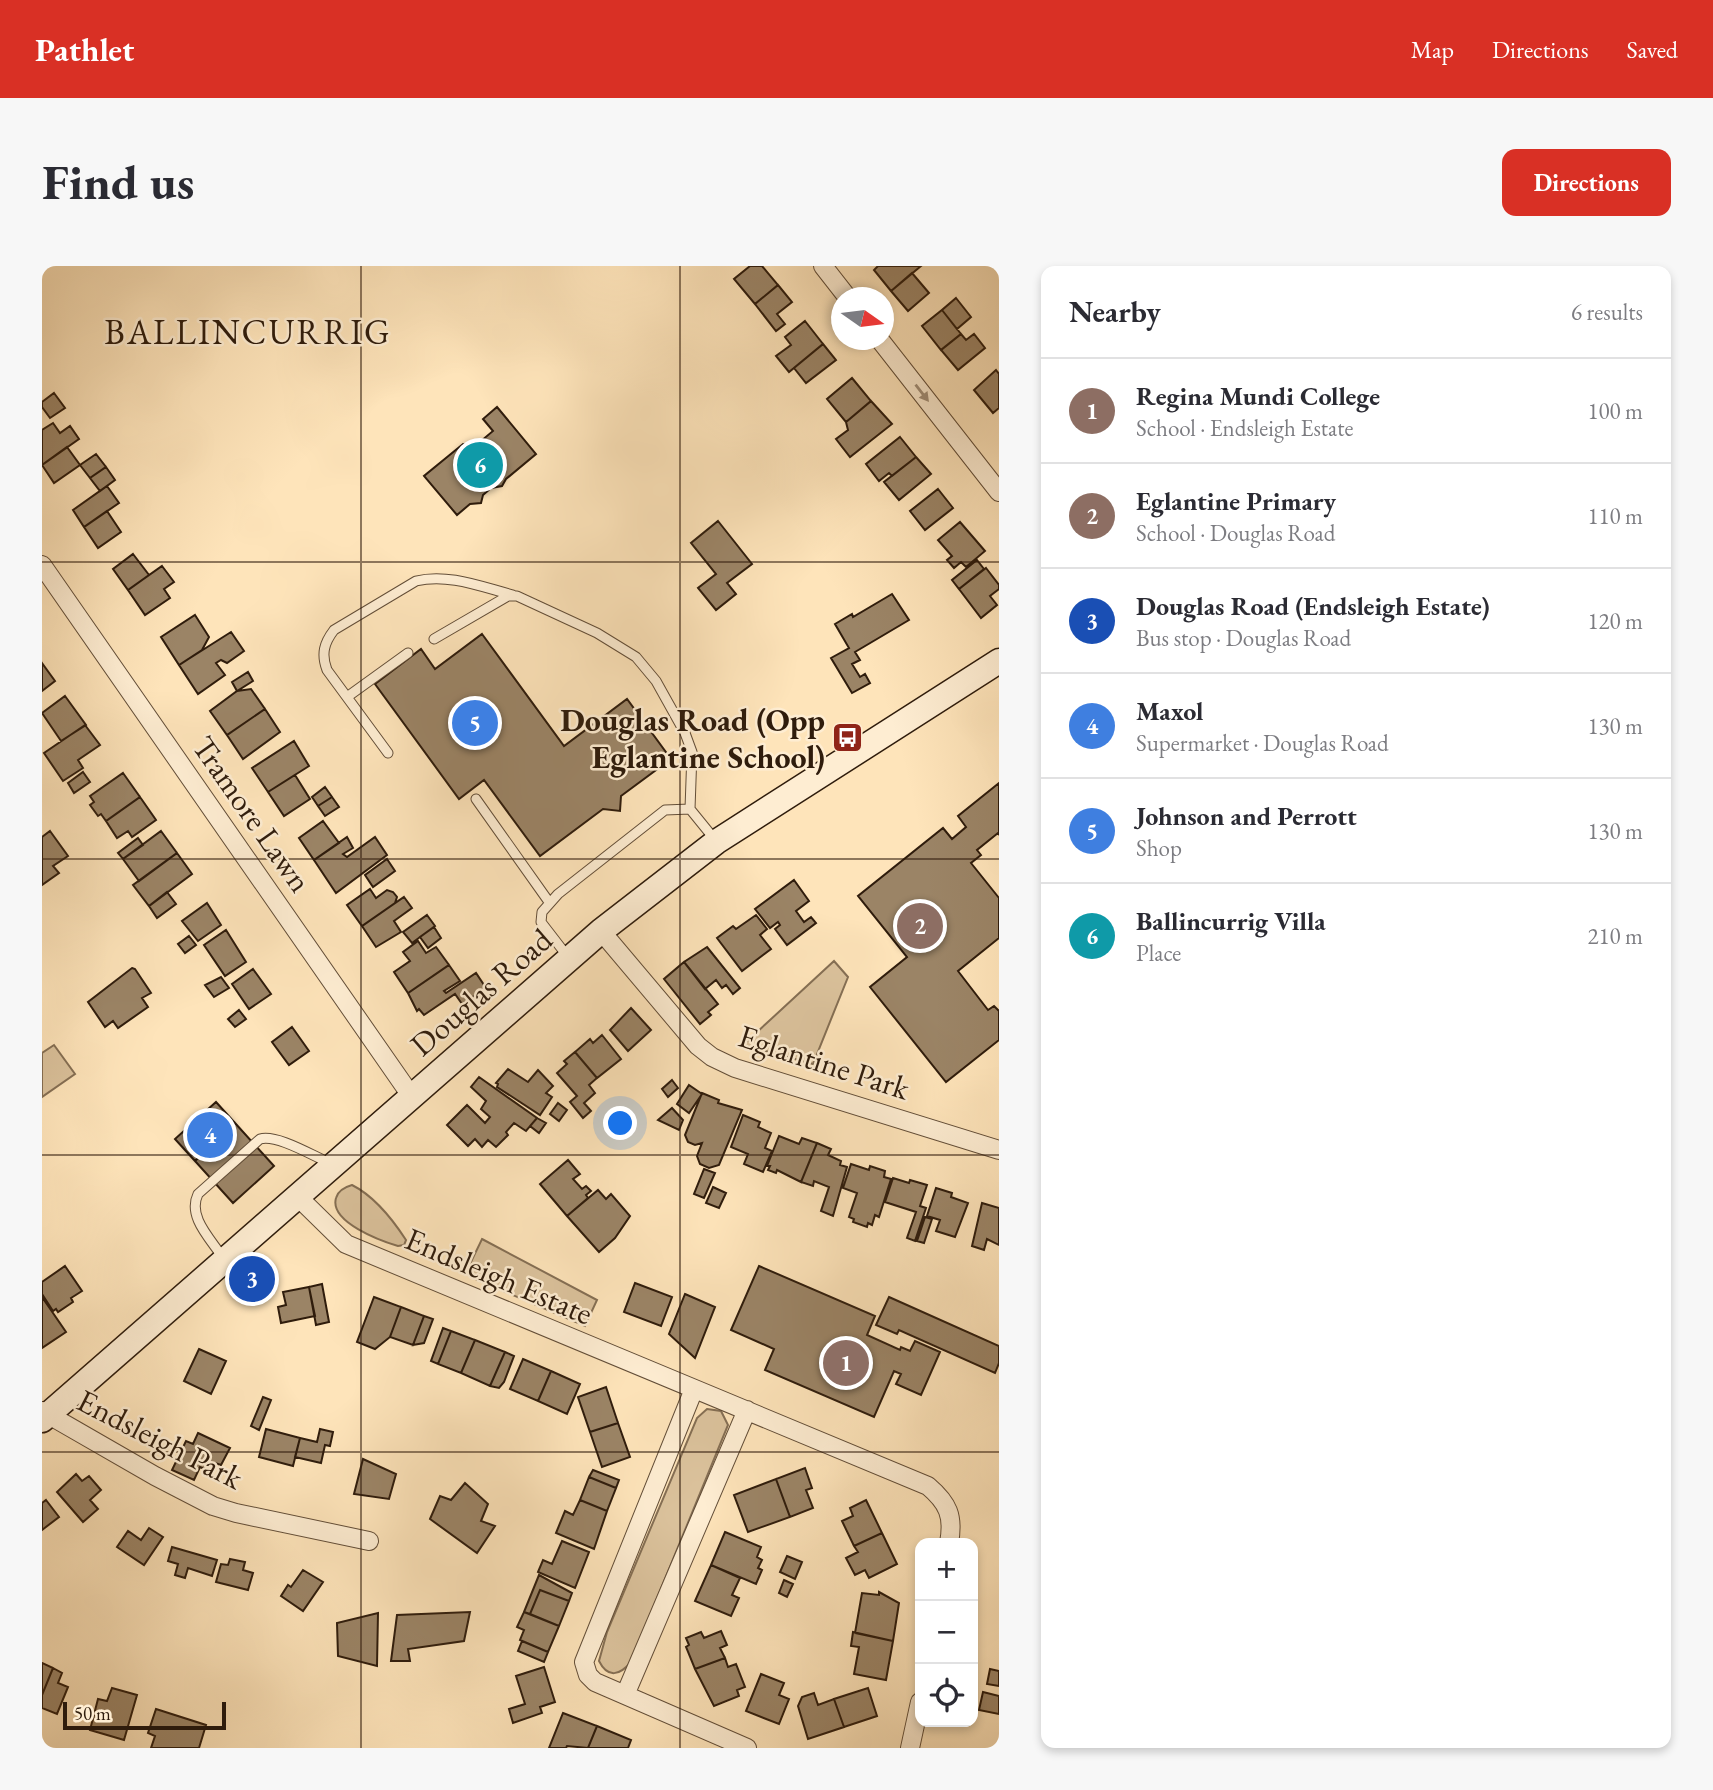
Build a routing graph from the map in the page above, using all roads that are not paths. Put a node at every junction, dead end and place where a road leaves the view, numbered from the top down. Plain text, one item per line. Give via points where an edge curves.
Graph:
1 (823, 266) edge
2 (839, 287) edge
3 (888, 350) edge
4 (999, 492) edge
5 (42, 565) edge
6 (525, 598) junction
7 (434, 639) dead end
8 (408, 653) dead end
9 (999, 661) edge
10 (347, 697) junction
11 (388, 753) dead end
12 (476, 799) dead end
13 (690, 810) junction
14 (716, 842) junction
15 (549, 902) junction
16 (601, 931) junction
17 (569, 958) junction
18 (412, 1097) junction
19 (999, 1150) edge
20 (332, 1164) junction
21 (297, 1196) junction
22 (225, 1259) junction
23 (694, 1389) junction
24 (747, 1410) junction
25 (44, 1415) edge
26 (950, 1538) edge
27 (369, 1541) dead end
28 (625, 1695) junction
29 (915, 1725) edge
30 (747, 1748) edge
31 (910, 1748) edge

1 - 2 street
3 -> 4 street
5 - 18 street, Tramore Lawn
6 - 7 lane via 508,596
6 - 10 lane via 446,578 416,581 328,638 322,657
6 - 13 lane via 626,649 656,681 692,752
8 - 10 lane
9 - 14 main road, Douglas Road
10 - 11 lane
12 - 15 lane
13 - 14 lane
13 - 15 lane via 666,810
14 - 16 main road, Douglas Road
15 - 17 lane via 541,922
16 - 17 main road, Douglas Road
16 - 19 street, Eglantine Park via 712,1057
17 - 18 main road, Douglas Road
18 - 20 main road, Douglas Road
20 - 21 main road, Douglas Road
20 - 22 lane via 279,1140 260,1139 195,1201 196,1217
21 - 22 main road, Douglas Road
21 - 23 street, Endsleigh Estate via 346,1244
22 - 25 main road, Douglas Road
23 - 24 street, Endsleigh Estate
23 - 28 street via 586,1653 588,1675
24 - 26 street, Endsleigh Estate via 928,1486 942,1498 949,1513
24 - 28 street
25 - 27 street, Endsleigh Park via 213,1506
28 - 30 street
29 - 31 street

